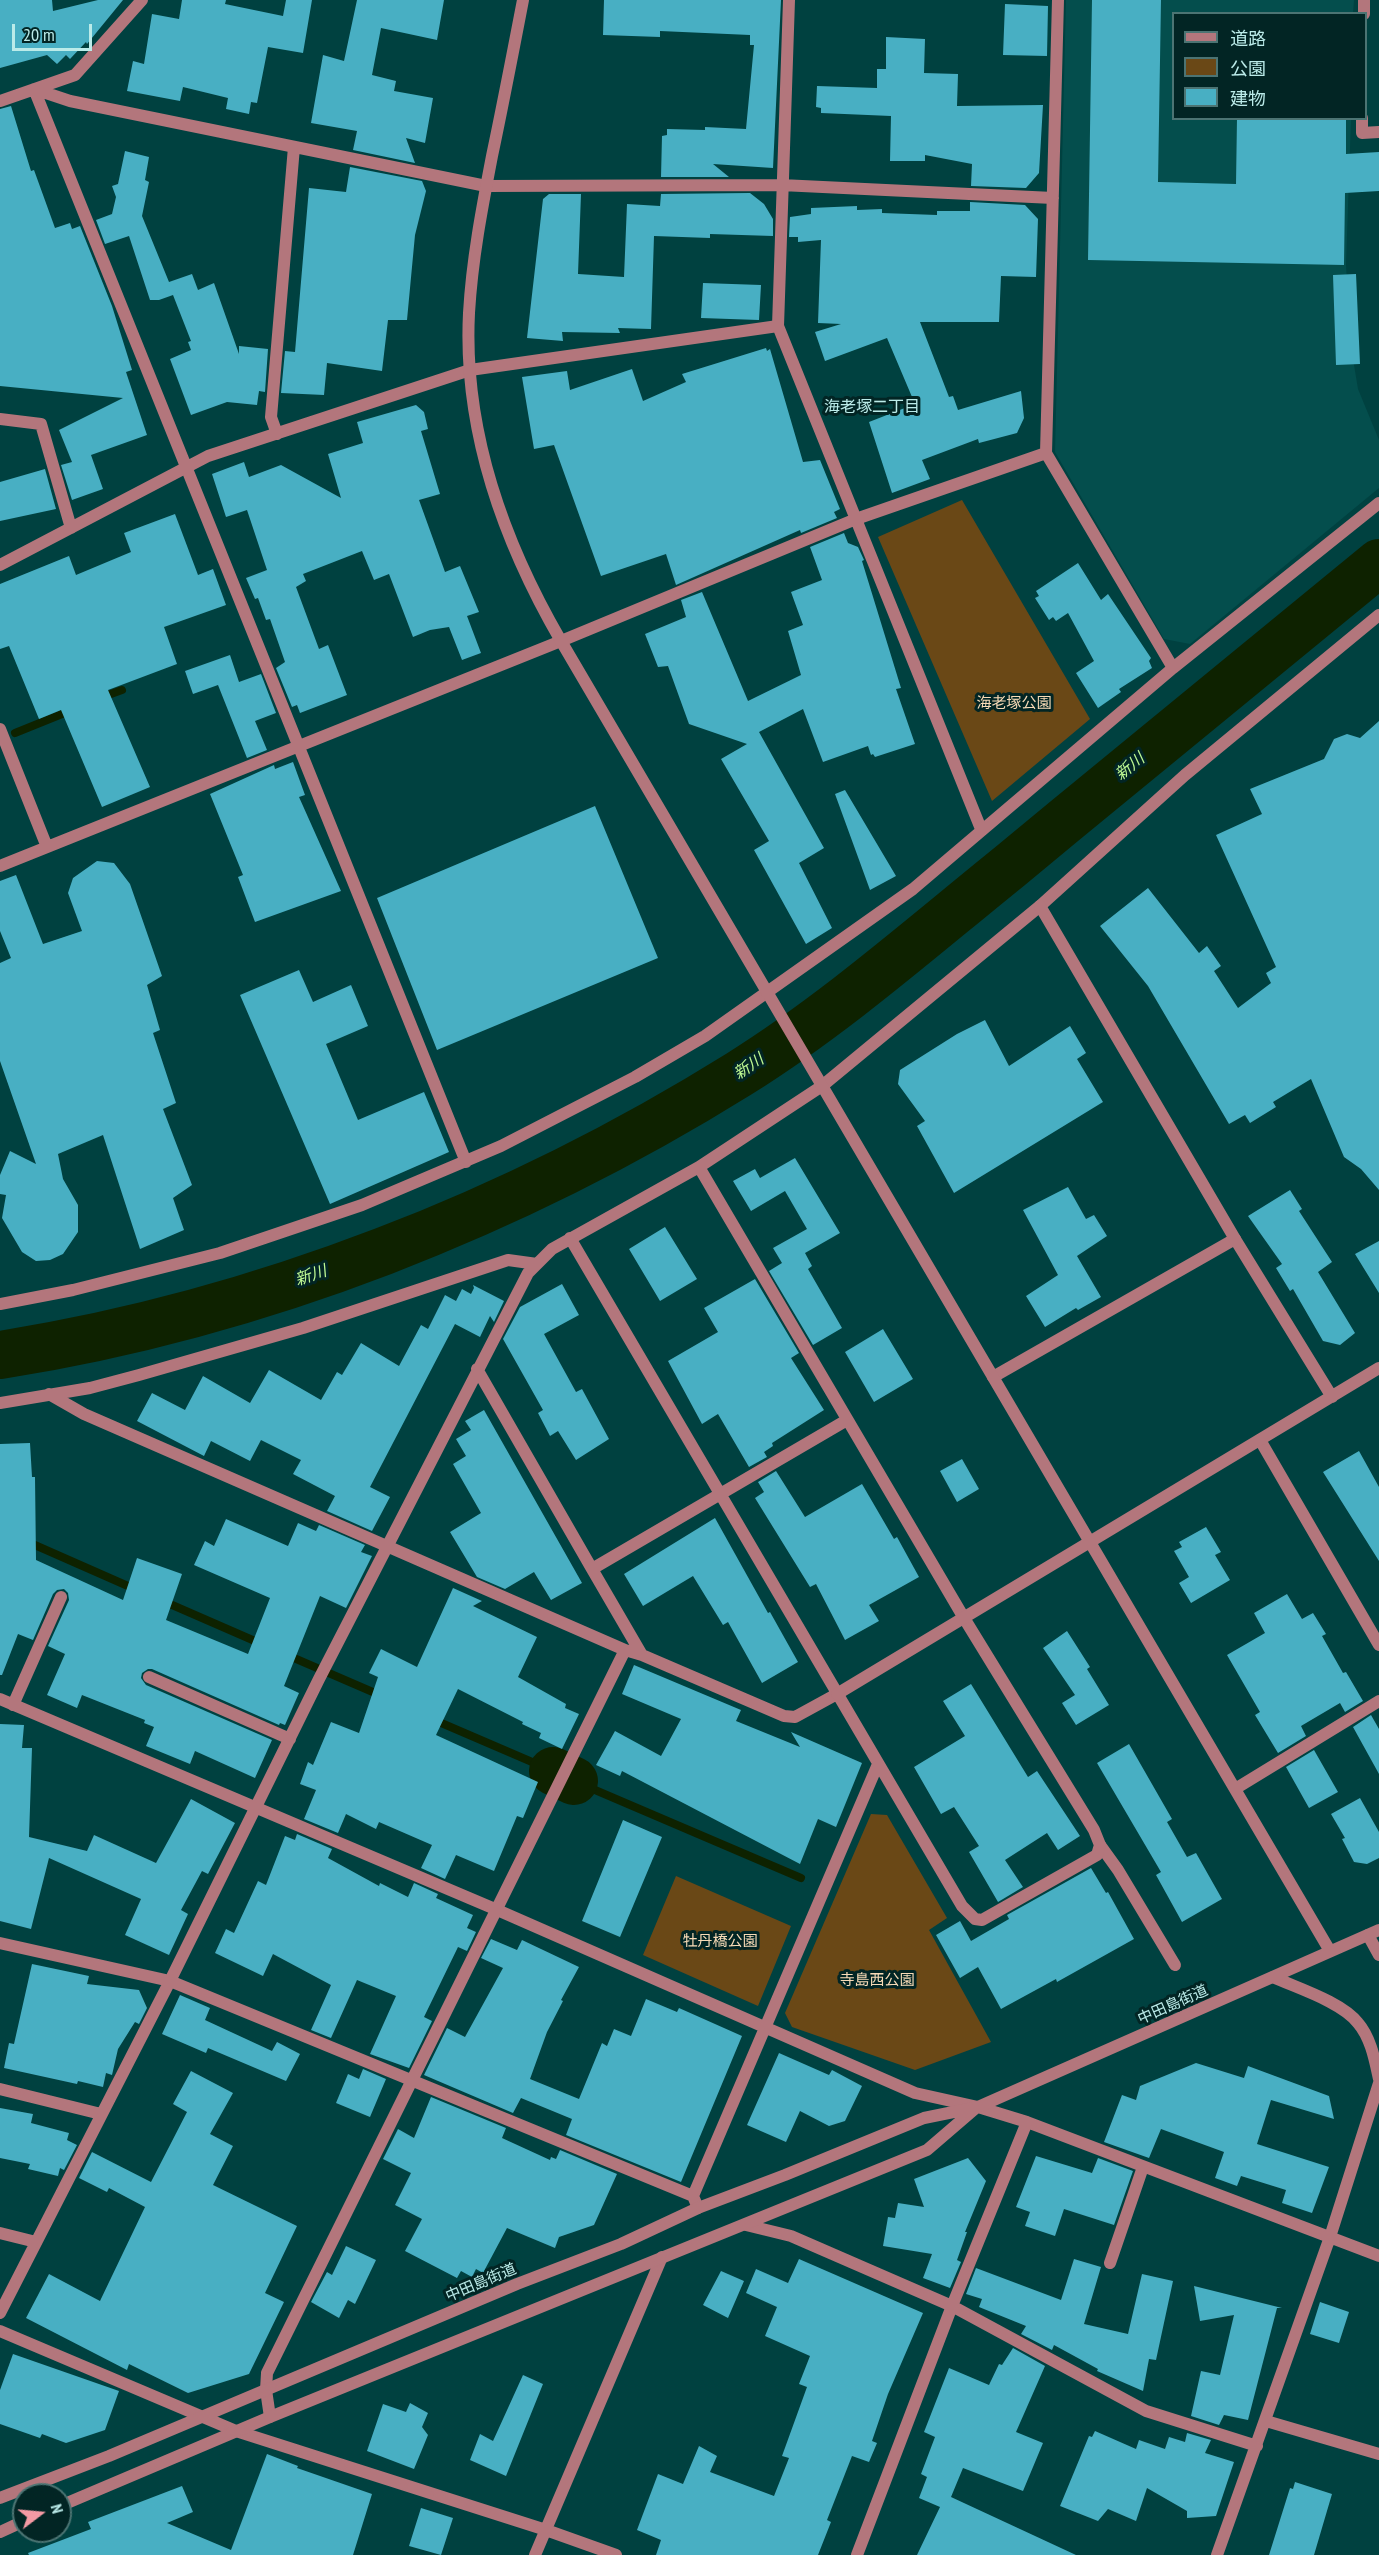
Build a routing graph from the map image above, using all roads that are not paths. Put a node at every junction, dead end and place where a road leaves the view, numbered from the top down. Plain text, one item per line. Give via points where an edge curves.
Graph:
1 (142, 0) edge
2 (523, 0) edge
3 (789, 0) edge
4 (1058, 0) edge
5 (34, 90) junction
6 (0, 101) edge
7 (1362, 120) edge
8 (1379, 132) edge
9 (294, 147) junction
10 (781, 185) junction
11 (486, 186) junction
12 (1053, 198) junction
13 (778, 326) junction
14 (470, 370) junction
15 (0, 419) edge
16 (277, 434) junction
17 (1046, 453) junction
18 (186, 468) junction
19 (1379, 503) edge
20 (856, 519) junction
21 (71, 528) junction
22 (0, 565) edge
23 (1379, 615) edge
24 (561, 641) junction
25 (1173, 668) junction
26 (0, 729) edge
27 (298, 746) junction
28 (981, 829) junction
29 (47, 847) junction
30 (0, 866) edge
31 (1040, 906) junction
32 (767, 992) junction
33 (822, 1086) junction
34 (466, 1162) junction
35 (699, 1167) junction
36 (570, 1238) junction
37 (1235, 1239) junction
38 (537, 1264) junction
39 (0, 1304) edge
40 (1379, 1368) edge
41 (477, 1369) junction
42 (993, 1377) junction
43 (49, 1394) junction
44 (1332, 1397) junction
45 (0, 1403) edge
46 (847, 1420) junction
47 (1260, 1440) junction
48 (719, 1494) junction
49 (1091, 1543) junction
50 (389, 1547) junction
51 (592, 1569) junction
52 (61, 1597) dead end
53 (964, 1618) junction
54 (1379, 1645) edge
55 (625, 1650) junction
56 (642, 1655) junction
57 (149, 1677) dead end
58 (837, 1694) junction
59 (0, 1699) edge
60 (1379, 1701) edge
61 (13, 1705) junction
62 (290, 1739) junction
63 (878, 1764) junction
64 (1235, 1789) junction
65 (254, 1808) junction
66 (1100, 1845) junction
67 (495, 1909) junction
68 (1373, 1932) edge
69 (0, 1943) edge
70 (1330, 1951) junction
71 (1379, 1955) edge
72 (1175, 1965) dead end
73 (1273, 1977) junction
74 (170, 1981) junction
75 (765, 2027) junction
76 (410, 2081) junction
77 (1379, 2081) edge
78 (0, 2089) edge
79 (978, 2107) junction
80 (101, 2114) junction
81 (1027, 2122) junction
82 (1143, 2167) junction
83 (696, 2202) junction
84 (746, 2225) junction
85 (0, 2233) edge
86 (1330, 2238) junction
87 (36, 2242) junction
88 (1379, 2256) edge
89 (662, 2258) junction
90 (1110, 2263) dead end
91 (952, 2306) junction
92 (0, 2313) edge
93 (0, 2331) edge
94 (266, 2390) junction
95 (270, 2416) junction
96 (200, 2417) junction
97 (1266, 2421) junction
98 (236, 2431) junction
99 (1257, 2446) junction
100 (1379, 2454) edge
101 (0, 2499) edge
102 (72, 2501) edge
103 (546, 2530) junction
104 (535, 2555) edge
105 (616, 2555) edge
106 (857, 2555) edge
107 (1217, 2555) edge

1 - 5 street via 75,75
2 - 11 street
3 - 10 street
4 - 12 street
5 - 6 street
5 - 9 street via 70,101
5 - 18 street
7 - 8 street via 1362,133
9 - 11 street
9 - 16 street via 271,417
10 - 11 street
10 - 12 street
10 - 13 street
11 - 14 street via 472,274
12 - 17 street
13 - 14 street
13 - 20 street
14 - 16 street
14 - 24 street via 480,442 502,523 537,600
15 - 21 street via 41,424
16 - 18 street via 208,456
17 - 20 street
17 - 25 street
18 - 21 street
18 - 27 street
19 - 25 street
20 - 24 street
20 - 28 street
21 - 22 street
23 - 31 street via 1185,775
24 - 27 street
24 - 32 street
25 - 28 street
26 - 29 street
27 - 29 street
27 - 34 street
28 - 32 street via 913,889
29 - 30 street
31 - 33 street
31 - 37 street
32 - 33 street
32 - 34 street via 705,1036 635,1077
33 - 35 street
33 - 42 street
34 - 39 street via 362,1205 220,1253 84,1288
35 - 36 street
35 - 46 street
36 - 38 street
36 - 48 street
37 - 42 street
37 - 44 street
38 - 41 street via 528,1273
38 - 43 street via 508,1260 303,1328 129,1378
40 - 44 street
41 - 50 street
41 - 51 street
42 - 49 street
43 - 45 street
43 - 50 street via 84,1414
44 - 47 street
46 - 48 street
46 - 53 street
47 - 49 street
47 - 54 street
48 - 51 street
48 - 58 street
49 - 53 street
49 - 64 street
50 - 55 street
50 - 62 street
51 - 56 street
52 - 61 street
53 - 58 street
53 - 66 street
55 - 56 street
55 - 67 street
56 - 58 street via 784,1716 795,1717
57 - 62 street
58 - 63 street
59 - 61 street
60 - 64 street
61 - 65 street
62 - 65 street
63 - 66 street via 962,1906 975,1919 982,1920 1097,1855
63 - 75 street
64 - 70 street
65 - 67 street
65 - 74 street
66 - 72 street
67 - 75 street
67 - 76 street
68 - 70 street, 中田島街道
68 - 71 street
69 - 74 street
70 - 73 street, 中田島街道
73 - 77 street via 1344,2011 1359,2023 1374,2056
73 - 79 street, 中田島街道
74 - 76 street
74 - 80 street
75 - 79 street via 915,2093
75 - 83 street
76 - 83 street
76 - 94 street via 267,2373
77 - 86 street
78 - 80 street
79 - 81 street
79 - 83 street, 中田島街道 via 924,2118 785,2175
79 - 84 street, 中田島街道 via 927,2150
80 - 87 street
81 - 82 street
81 - 91 street
82 - 86 street
82 - 90 street
83 - 94 street, 中田島街道 via 621,2244
84 - 89 street, 中田島街道
84 - 91 street via 791,2236
85 - 87 street
86 - 88 street
86 - 97 street
87 - 92 street
89 - 95 street, 中田島街道
89 - 103 street
91 - 99 street via 1146,2411
91 - 106 street
93 - 96 street
94 - 95 street
94 - 96 street, 中田島街道
95 - 98 street, 中田島街道
96 - 98 street
96 - 101 street, 中田島街道
97 - 99 street
97 - 100 street
98 - 102 street, 中田島街道
98 - 103 street
99 - 107 street
103 - 104 street
103 - 105 street

